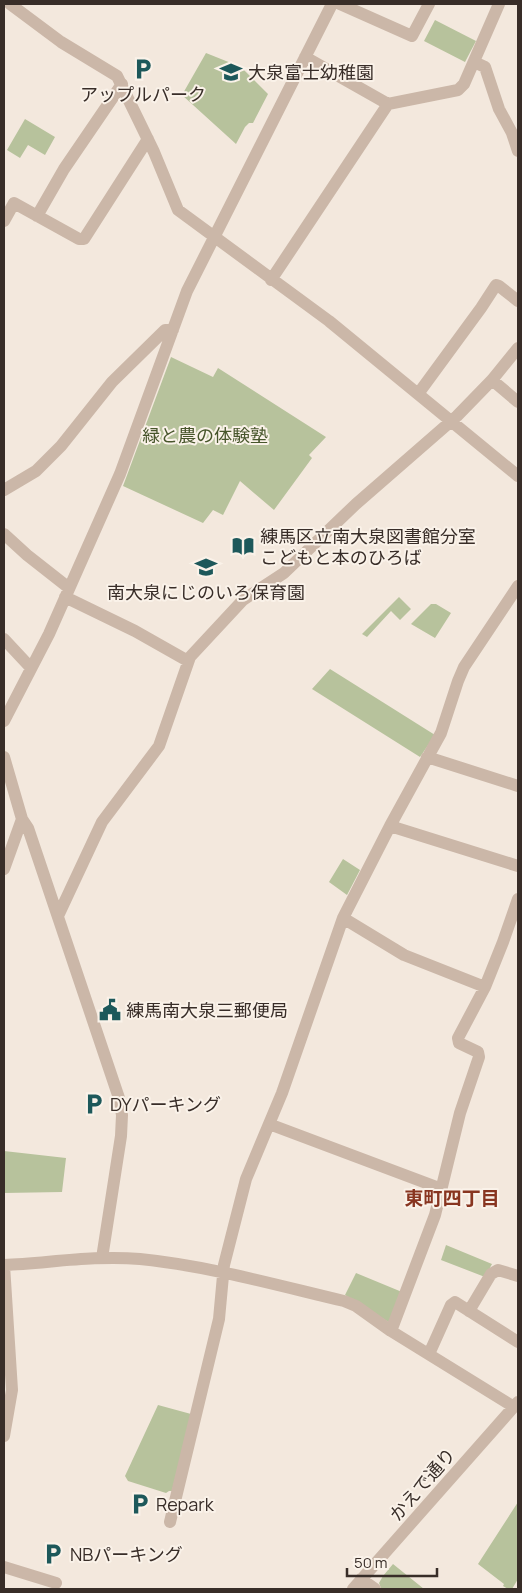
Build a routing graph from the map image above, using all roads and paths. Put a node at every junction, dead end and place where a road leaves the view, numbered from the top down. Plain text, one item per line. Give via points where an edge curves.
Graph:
1 (429, 4) edge
2 (499, 4) edge
3 (331, 5) edge
4 (18, 6) edge
5 (305, 57) junction
6 (474, 62) junction
7 (122, 84) junction
8 (388, 104) junction
9 (148, 139) junction
10 (518, 151) edge
11 (37, 216) junction
12 (4, 221) edge
13 (214, 238) junction
14 (271, 280) junction
15 (518, 301) edge
16 (173, 330) junction
17 (518, 348) edge
18 (492, 380) junction
19 (418, 394) junction
20 (518, 402) edge
21 (451, 421) junction
22 (518, 476) edge
23 (4, 490) edge
24 (4, 534) edge
25 (518, 586) edge
26 (67, 592) junction
27 (4, 639) edge
28 (188, 661) junction
29 (31, 668) junction
30 (4, 721) edge
31 (428, 756) junction
32 (4, 757) edge
33 (518, 786) edge
34 (22, 818) junction
35 (390, 826) junction
36 (518, 866) edge
37 (4, 869) edge
38 (518, 899) edge
39 (58, 916) junction
40 (343, 918) junction
41 (514, 922) edge
42 (485, 986) junction
43 (269, 1124) junction
44 (442, 1189) junction
45 (102, 1258) junction
46 (4, 1265) edge
47 (224, 1272) junction
48 (518, 1276) edge
49 (469, 1311) junction
50 (391, 1331) junction
51 (518, 1342) edge
52 (429, 1354) junction
53 (516, 1405) edge
54 (4, 1436) edge
55 (170, 1522) dead end
56 (4, 1567) edge
57 (361, 1579) junction
58 (56, 1583) dead end
59 (353, 1589) edge
60 (375, 1589) edge

1 - 3 street via 412,36
2 - 6 street
3 - 5 street
4 - 7 street via 61,42 117,76
5 - 8 street
5 - 13 street
6 - 8 street via 458,90
6 - 10 street via 485,67
7 - 9 street
7 - 11 street via 64,169
8 - 14 street
9 - 11 street via 84,239 78,239
9 - 13 street via 178,210
11 - 12 street via 14,203
13 - 14 street
13 - 16 street
14 - 19 street
15 - 19 street via 496,286
16 - 23 street via 165,330 138,355 36,471
16 - 26 street via 127,457
17 - 18 street
18 - 20 street
18 - 21 street
19 - 21 street
21 - 22 street
21 - 28 street via 356,504 284,573 243,600
24 - 26 street
25 - 31 street via 464,667 441,732
26 - 28 street
26 - 29 street
27 - 29 street
28 - 39 street via 159,746 102,822
29 - 30 street
31 - 33 street
31 - 35 street
32 - 34 street
34 - 37 street
34 - 39 street
35 - 36 street
35 - 40 street
38 - 41 street
39 - 45 street via 122,1115
40 - 42 street via 404,955
40 - 43 street
41 - 42 street
42 - 44 street via 458,1038 459,1043 480,1054 460,1113
43 - 44 street
43 - 47 street via 246,1179
44 - 50 street
45 - 46 street
45 - 47 street via 139,1259
46 - 54 street via 12,1390
47 - 50 street via 344,1301
47 - 55 street via 219,1319
48 - 49 street via 498,1270 491,1274
49 - 51 street
49 - 52 street via 452,1302
50 - 52 street
52 - 53 street
53 - 57 street, かえで通り
56 - 58 street
57 - 59 street, かえで通り
57 - 60 street

